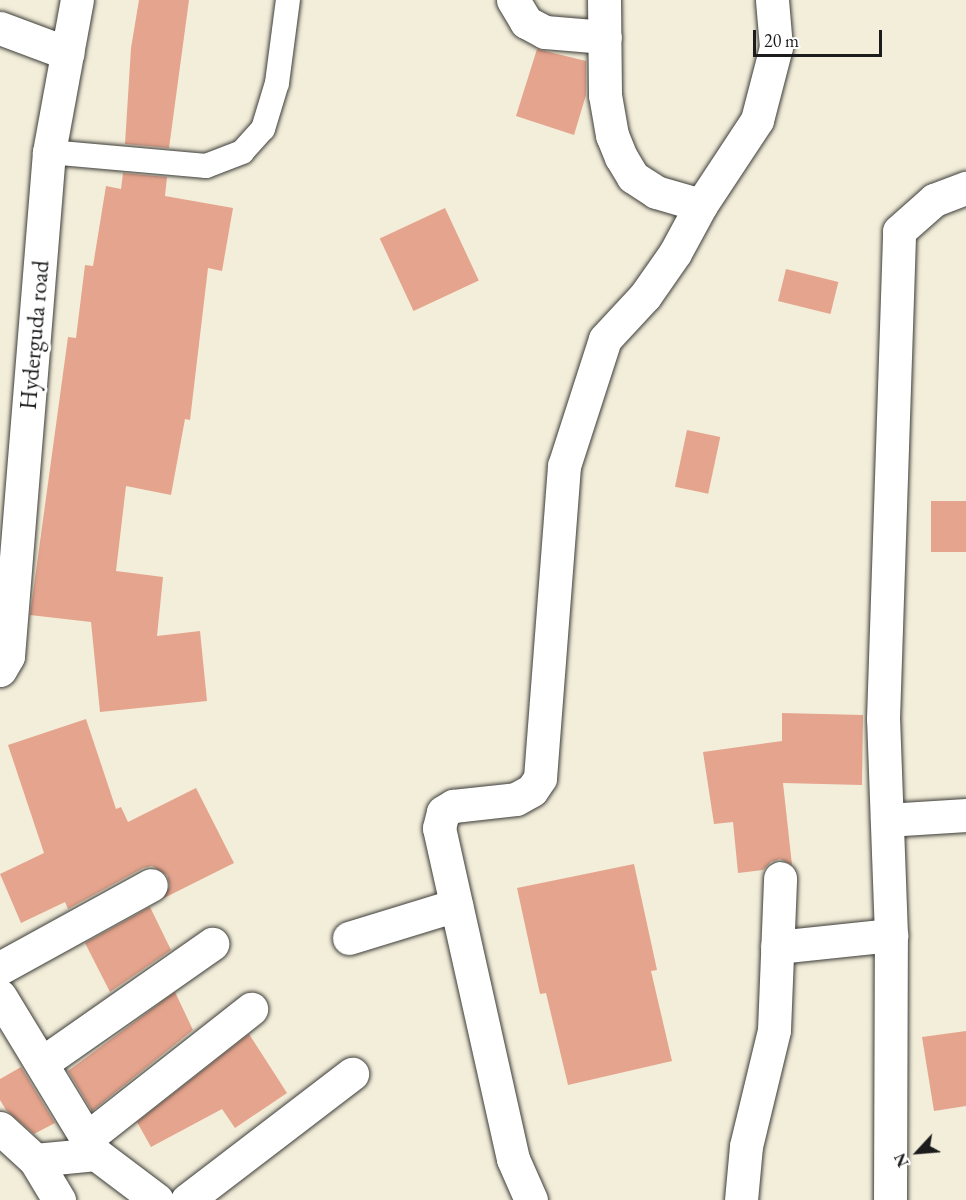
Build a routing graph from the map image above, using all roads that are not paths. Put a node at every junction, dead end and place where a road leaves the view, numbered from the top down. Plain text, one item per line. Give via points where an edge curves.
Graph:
1 (77, 0) edge
2 (288, 0) edge
3 (513, 0) edge
4 (604, 0) edge
5 (772, 0) edge
6 (0, 28) edge
7 (605, 37) junction
8 (68, 54) junction
9 (49, 152) junction
10 (966, 188) edge
11 (701, 205) junction
12 (0, 670) edge
13 (966, 815) edge
14 (887, 820) junction
15 (780, 878) dead end
16 (151, 885) dead end
17 (456, 906) junction
18 (891, 935) junction
19 (349, 938) dead end
20 (212, 944) dead end
21 (777, 946) junction
22 (0, 968) edge
23 (0, 996) edge
24 (251, 1010) dead end
25 (42, 1063) junction
26 (352, 1074) dead end
27 (0, 1128) edge
28 (91, 1146) junction
29 (35, 1160) junction
30 (59, 1200) edge
31 (157, 1200) edge
32 (187, 1200) edge
33 (531, 1200) edge
34 (741, 1200) edge
35 (890, 1200) edge

1 - 8 street, Hyderguda road
2 - 9 lane via 278,83 263,129 242,152 206,166
3 - 7 street via 526,22 544,32
4 - 7 street
5 - 11 street via 776,47 757,120
6 - 8 street
7 - 11 street via 605,95 612,135 621,157 633,177 656,192
8 - 9 street, Hyderguda road
9 - 12 street, Hyderguda road via 9,656
10 - 14 street via 934,200 899,231 883,719
11 - 17 street via 645,297 605,339 564,466 540,778 532,790 516,799 453,806 443,812 439,828
13 - 14 street
14 - 18 street
15 - 21 street
16 - 22 street
17 - 19 street
17 - 33 street via 513,1159
18 - 21 street
18 - 35 street
20 - 25 street
21 - 34 street via 774,1030 746,1146
23 - 25 street
24 - 28 street
25 - 28 street
26 - 32 street
27 - 29 street
28 - 29 street
28 - 31 street
29 - 30 street

